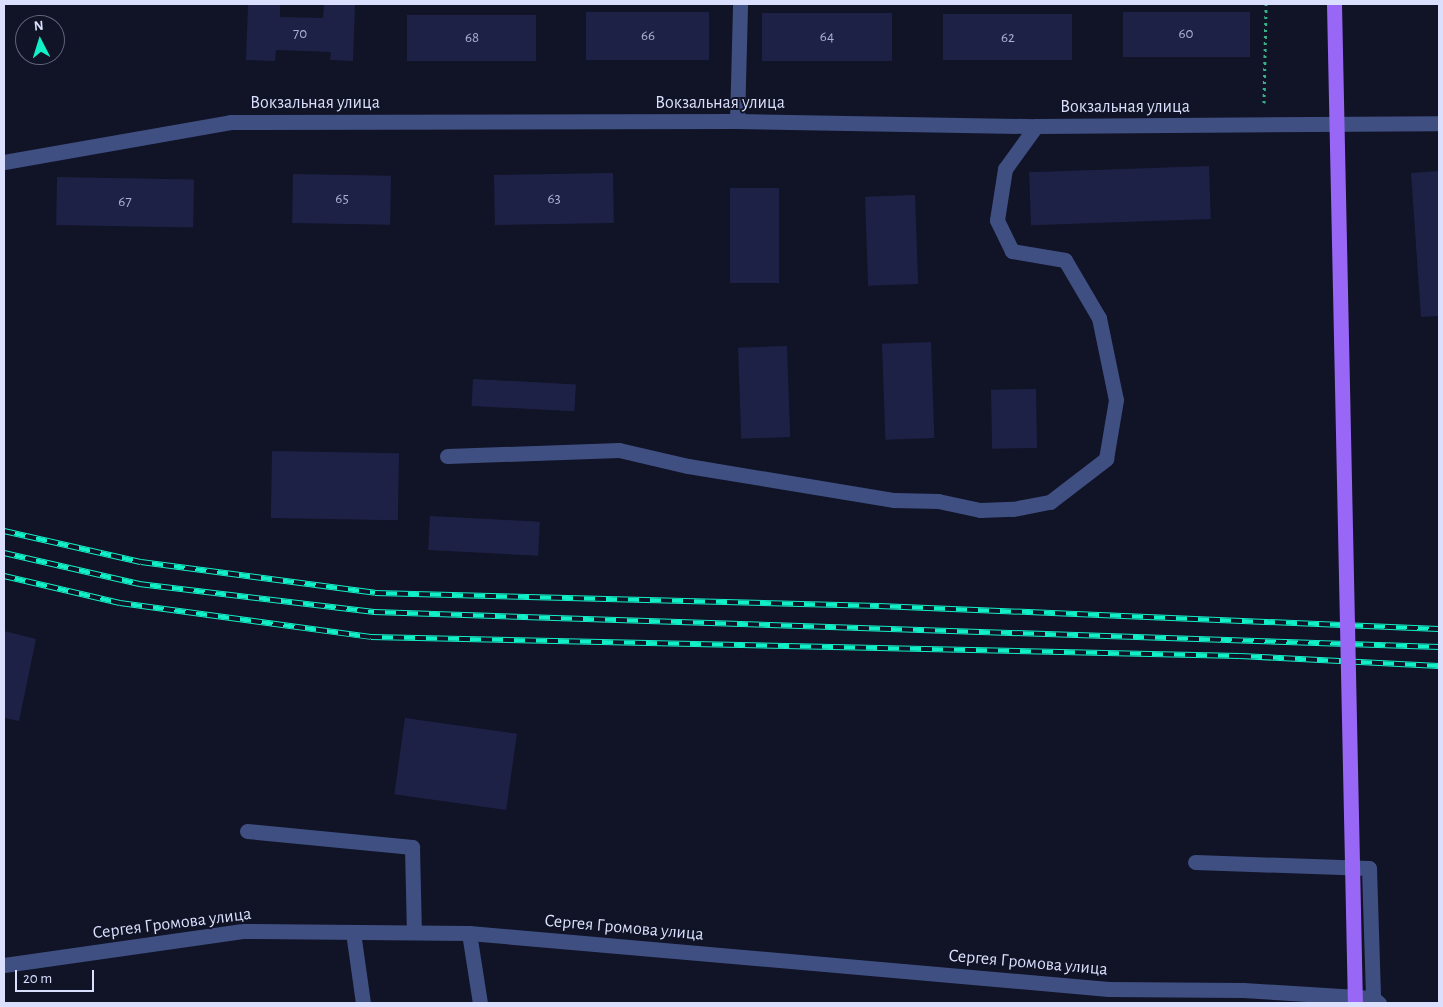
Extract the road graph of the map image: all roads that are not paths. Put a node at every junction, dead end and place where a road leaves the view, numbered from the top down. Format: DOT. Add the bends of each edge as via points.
graph roads {
  1 [pos="740,4"];
  2 [pos="1334,4"];
  3 [pos="737,121"];
  4 [pos="1439,123"];
  5 [pos="1036,126"];
  6 [pos="4,162"];
  7 [pos="447,456"];
  8 [pos="247,831"];
  9 [pos="1196,862"];
  10 [pos="354,932"];
  11 [pos="414,932"];
  12 [pos="468,933"];
  13 [pos="4,965"];
  14 [pos="1247,997"];
  15 [pos="1376,1000"];
  16 [pos="363,1003"];
  17 [pos="480,1003"];
  18 [pos="1354,1003"];
  1 -- 3 [label="street"];
  2 -- 18 [label="main road, bridge"];
  3 -- 5 [label="street, Вокзальная улица"];
  3 -- 6 [label="street, Вокзальная улица" via="231,122"];
  4 -- 5 [label="street, Вокзальная улица"];
  5 -- 7 [label="street" via="1005,169 997,220 1012,251 1065,260 1099,318 1116,400 1106,459 1050,502 1013,509 980,510 938,501 894,500 688,466 619,450"];
  8 -- 11 [label="street" via="412,847"];
  9 -- 15 [label="street" via="1369,868"];
  10 -- 11 [label="street, Сергея Громова улица"];
  10 -- 13 [label="street, Сергея Громова улица" via="244,931"];
  10 -- 16 [label="street"];
  11 -- 12 [label="street, Сергея Громова улица"];
  12 -- 14 [label="street, Сергея Громова улица" via="1109,989"];
  12 -- 17 [label="street"];
  14 -- 15 [label="street, Сергея Громова улица"];
}
